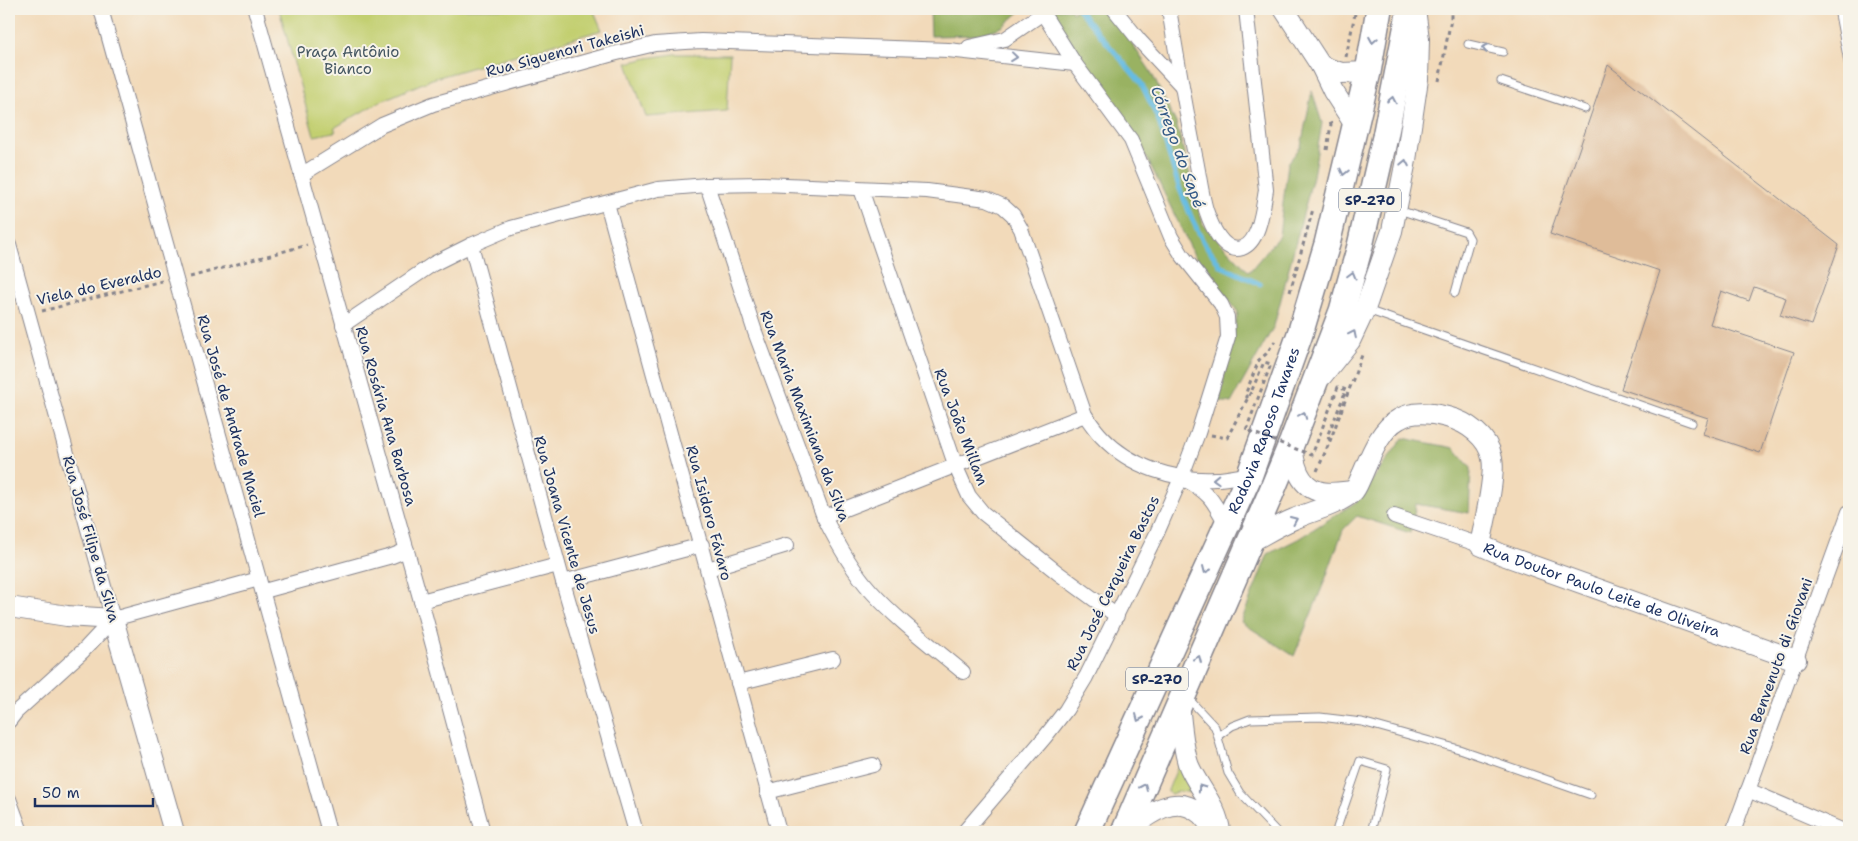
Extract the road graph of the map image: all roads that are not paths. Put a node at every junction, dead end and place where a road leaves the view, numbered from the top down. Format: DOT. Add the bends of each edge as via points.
graph roads {
  1 [pos="101,9"];
  2 [pos="255,9"];
  3 [pos="1114,9"];
  4 [pos="1170,9"];
  5 [pos="1246,9"];
  6 [pos="1284,9"];
  7 [pos="1379,9"];
  8 [pos="1410,9"];
  9 [pos="1415,9"];
  10 [pos="1838,9"];
  11 [pos="1041,11"];
  12 [pos="1468,44"];
  13 [pos="948,50"];
  14 [pos="1503,52"];
  15 [pos="1075,64"];
  16 [pos="1849,67"];
  17 [pos="1327,68"];
  18 [pos="1368,72"];
  19 [pos="1501,81"];
  20 [pos="1181,85"];
  21 [pos="1585,109"];
  22 [pos="1355,125"];
  23 [pos="301,175"];
  24 [pos="707,185"];
  25 [pos="861,189"];
  26 [pos="607,203"];
  27 [pos="1396,210"];
  28 [pos="9,245"];
  29 [pos="471,245"];
  30 [pos="1455,293"];
  31 [pos="1365,309"];
  32 [pos="344,325"];
  33 [pos="1313,387"];
  34 [pos="1085,415"];
  35 [pos="1692,422"];
  36 [pos="1292,442"];
  37 [pos="956,467"];
  38 [pos="1250,474"];
  39 [pos="1181,478"];
  40 [pos="1355,490"];
  41 [pos="1849,512"];
  42 [pos="1394,516"];
  43 [pos="824,517"];
  44 [pos="1226,526"];
  45 [pos="1250,542"];
  46 [pos="702,545"];
  47 [pos="1480,545"];
  48 [pos="787,546"];
  49 [pos="407,550"];
  50 [pos="558,565"];
  51 [pos="708,569"];
  52 [pos="563,582"];
  53 [pos="262,585"];
  54 [pos="421,601"];
  55 [pos="9,607"];
  56 [pos="1117,616"];
  57 [pos="113,620"];
  58 [pos="832,659"];
  59 [pos="1796,660"];
  60 [pos="963,672"];
  61 [pos="738,684"];
  62 [pos="1181,698"];
  63 [pos="9,721"];
  64 [pos="1218,736"];
  65 [pos="873,765"];
  66 [pos="1748,790"];
  67 [pos="767,792"];
  68 [pos="1591,795"];
  69 [pos="9,799"];
  70 [pos="20,832"];
  71 [pos="174,832"];
  72 [pos="329,832"];
  73 [pos="483,832"];
  74 [pos="636,832"];
  75 [pos="779,832"];
  76 [pos="964,832"];
  77 [pos="1087,832"];
  78 [pos="1124,832"];
  79 [pos="1217,832"];
  80 [pos="1220,832"];
  81 [pos="1278,832"];
  82 [pos="1339,832"];
  83 [pos="1371,832"];
  84 [pos="1733,832"];
  85 [pos="1846,832"];
  1 -- 53 [label="street, Rua José de Andrade Maciel"];
  2 -- 23 [label="street, Rua Rosária Ana Barbosa"];
  3 -- 20 [label="street"];
  4 -- 20 [label="street"];
  5 -- 20 [label="street" via="1266,190 1256,234 1242,248 1232,248 1224,242 1206,211"];
  6 -- 17 [label="street"];
  7 -- 18 [label="highway, Rodovia Raposo Tavares / SP-270, one-way"];
  33 -- 8 [label="highway, Rodovia Raposo Tavares / SP-270, one-way" via="1342,312 1360,246"];
  27 -- 9 [label="street, one-way" via="1418,79 1419,39"];
  10 -- 16 [label="lane"];
  11 -- 13 [label="street, Rua Siguenori Takeishi" via="1005,40"];
  11 -- 15 [label="street"];
  14 -- 12 [label="lane, one-way"];
  13 -- 15 [label="street, Rua Siguenori Takeishi, one-way"];
  13 -- 23 [label="street, Rua Siguenori Takeishi" via="701,41 655,44 433,104 382,125"];
  15 -- 39 [label="street, Rua José Cerqueira Bastos" via="1131,140 1171,237 1227,316 1228,337"];
  17 -- 18 [label="street" via="1348,73"];
  17 -- 22 [label="street" via="1333,90"];
  18 -- 22 [label="highway, Rodovia Raposo Tavares / SP-270"];
  19 -- 21 [label="lane"];
  22 -- 38 [label="highway, Rodovia Raposo Tavares / SP-270, one-way" via="1322,262"];
  23 -- 32 [label="street, Rua Rosária Ana Barbosa"];
  24 -- 25 [label="street"];
  24 -- 26 [label="street" via="658,190"];
  24 -- 43 [label="street, Rua Maria Maximiana da Silva" via="754,332"];
  25 -- 34 [label="street" via="927,191 987,199 1003,206 1012,215 1022,229 1031,253"];
  25 -- 37 [label="street, Rua João Millam"];
  26 -- 29 [label="street" via="511,228"];
  26 -- 46 [label="street, Rua Isidoro Fávaro"];
  27 -- 30 [label="lane" via="1466,232 1470,239"];
  27 -- 31 [label="street"];
  28 -- 57 [label="street, Rua José Filipe da Silva"];
  29 -- 32 [label="street" via="432,264"];
  29 -- 50 [label="street, Rua Joana Vicente de Jesus"];
  33 -- 31 [label="street, one-way" via="1350,341"];
  31 -- 35 [label="lane"];
  32 -- 49 [label="street, Rua Rosária Ana Barbosa"];
  36 -- 33 [label="highway, Rodovia Raposo Tavares / SP-270, one-way"];
  34 -- 37 [label="street"];
  34 -- 39 [label="street" via="1119,452 1145,466"];
  36 -- 40 [label="street" via="1293,459 1308,485 1319,492"];
  36 -- 45 [label="highway, Rodovia Raposo Tavares / SP-270"];
  37 -- 43 [label="street"];
  37 -- 56 [label="street, Rua João Millam" via="969,496 983,513"];
  38 -- 39 [label="street, one-way" via="1215,479"];
  38 -- 44 [label="highway, Rodovia Raposo Tavares / SP-270"];
  39 -- 44 [label="street" via="1210,496"];
  39 -- 56 [label="street, Rua José Cerqueira Bastos"];
  45 -- 40 [label="street, one-way"];
  40 -- 47 [label="street, Rua Doutor Paulo Leite de Oliveira" via="1376,446 1399,418 1430,413 1450,417 1470,426 1487,444 1493,459"];
  41 -- 59 [label="street, Rua Benvenuto di Giovani"];
  42 -- 47 [label="street"];
  43 -- 60 [label="street, Rua Maria Maximiana da Silva" via="870,590"];
  44 -- 77 [label="highway, Rodovia Raposo Tavares / SP-270, one-way"];
  62 -- 45 [label="highway, Rodovia Raposo Tavares / SP-270, one-way"];
  46 -- 51 [label="street, Rua Isidoro Fávaro"];
  46 -- 52 [label="street"];
  47 -- 59 [label="street, Rua Doutor Paulo Leite de Oliveira"];
  48 -- 51 [label="street"];
  49 -- 53 [label="street"];
  49 -- 54 [label="street, Rua Rosária Ana Barbosa"];
  50 -- 52 [label="street, Rua Joana Vicente de Jesus"];
  50 -- 54 [label="street"];
  51 -- 61 [label="street, Rua Isidoro Fávaro"];
  52 -- 74 [label="street, Rua Joana Vicente de Jesus"];
  53 -- 57 [label="street"];
  53 -- 72 [label="street, Rua José de Andrade Maciel"];
  54 -- 73 [label="street, Rua Rosária Ana Barbosa"];
  55 -- 57 [label="street"];
  56 -- 76 [label="street, Rua José Cerqueira Bastos" via="1066,710"];
  57 -- 63 [label="street"];
  57 -- 71 [label="street, Rua José Filipe da Silva"];
  58 -- 61 [label="street"];
  59 -- 66 [label="street, Rua Benvenuto di Giovani"];
  61 -- 67 [label="street, Rua Isidoro Fávaro"];
  62 -- 64 [label="lane" via="1215,727"];
  78 -- 62 [label="highway, Rodovia Raposo Tavares / SP-270, one-way"];
  80 -- 62 [label="street, one-way" via="1210,800 1188,763"];
  64 -- 68 [label="lane" via="1250,719 1320,717 1362,722 1459,749"];
  64 -- 81 [label="lane" via="1228,773 1240,793"];
  65 -- 67 [label="street"];
  66 -- 84 [label="street, Rua Benvenuto di Giovani"];
  66 -- 85 [label="street"];
  67 -- 75 [label="street, Rua Isidoro Fávaro"];
  69 -- 70 [label="street"];
  78 -- 79 [label="street" via="1160,808 1172,805 1199,812 1208,826"];
  82 -- 83 [label="lane" via="1337,828 1360,761 1387,770"];
}
